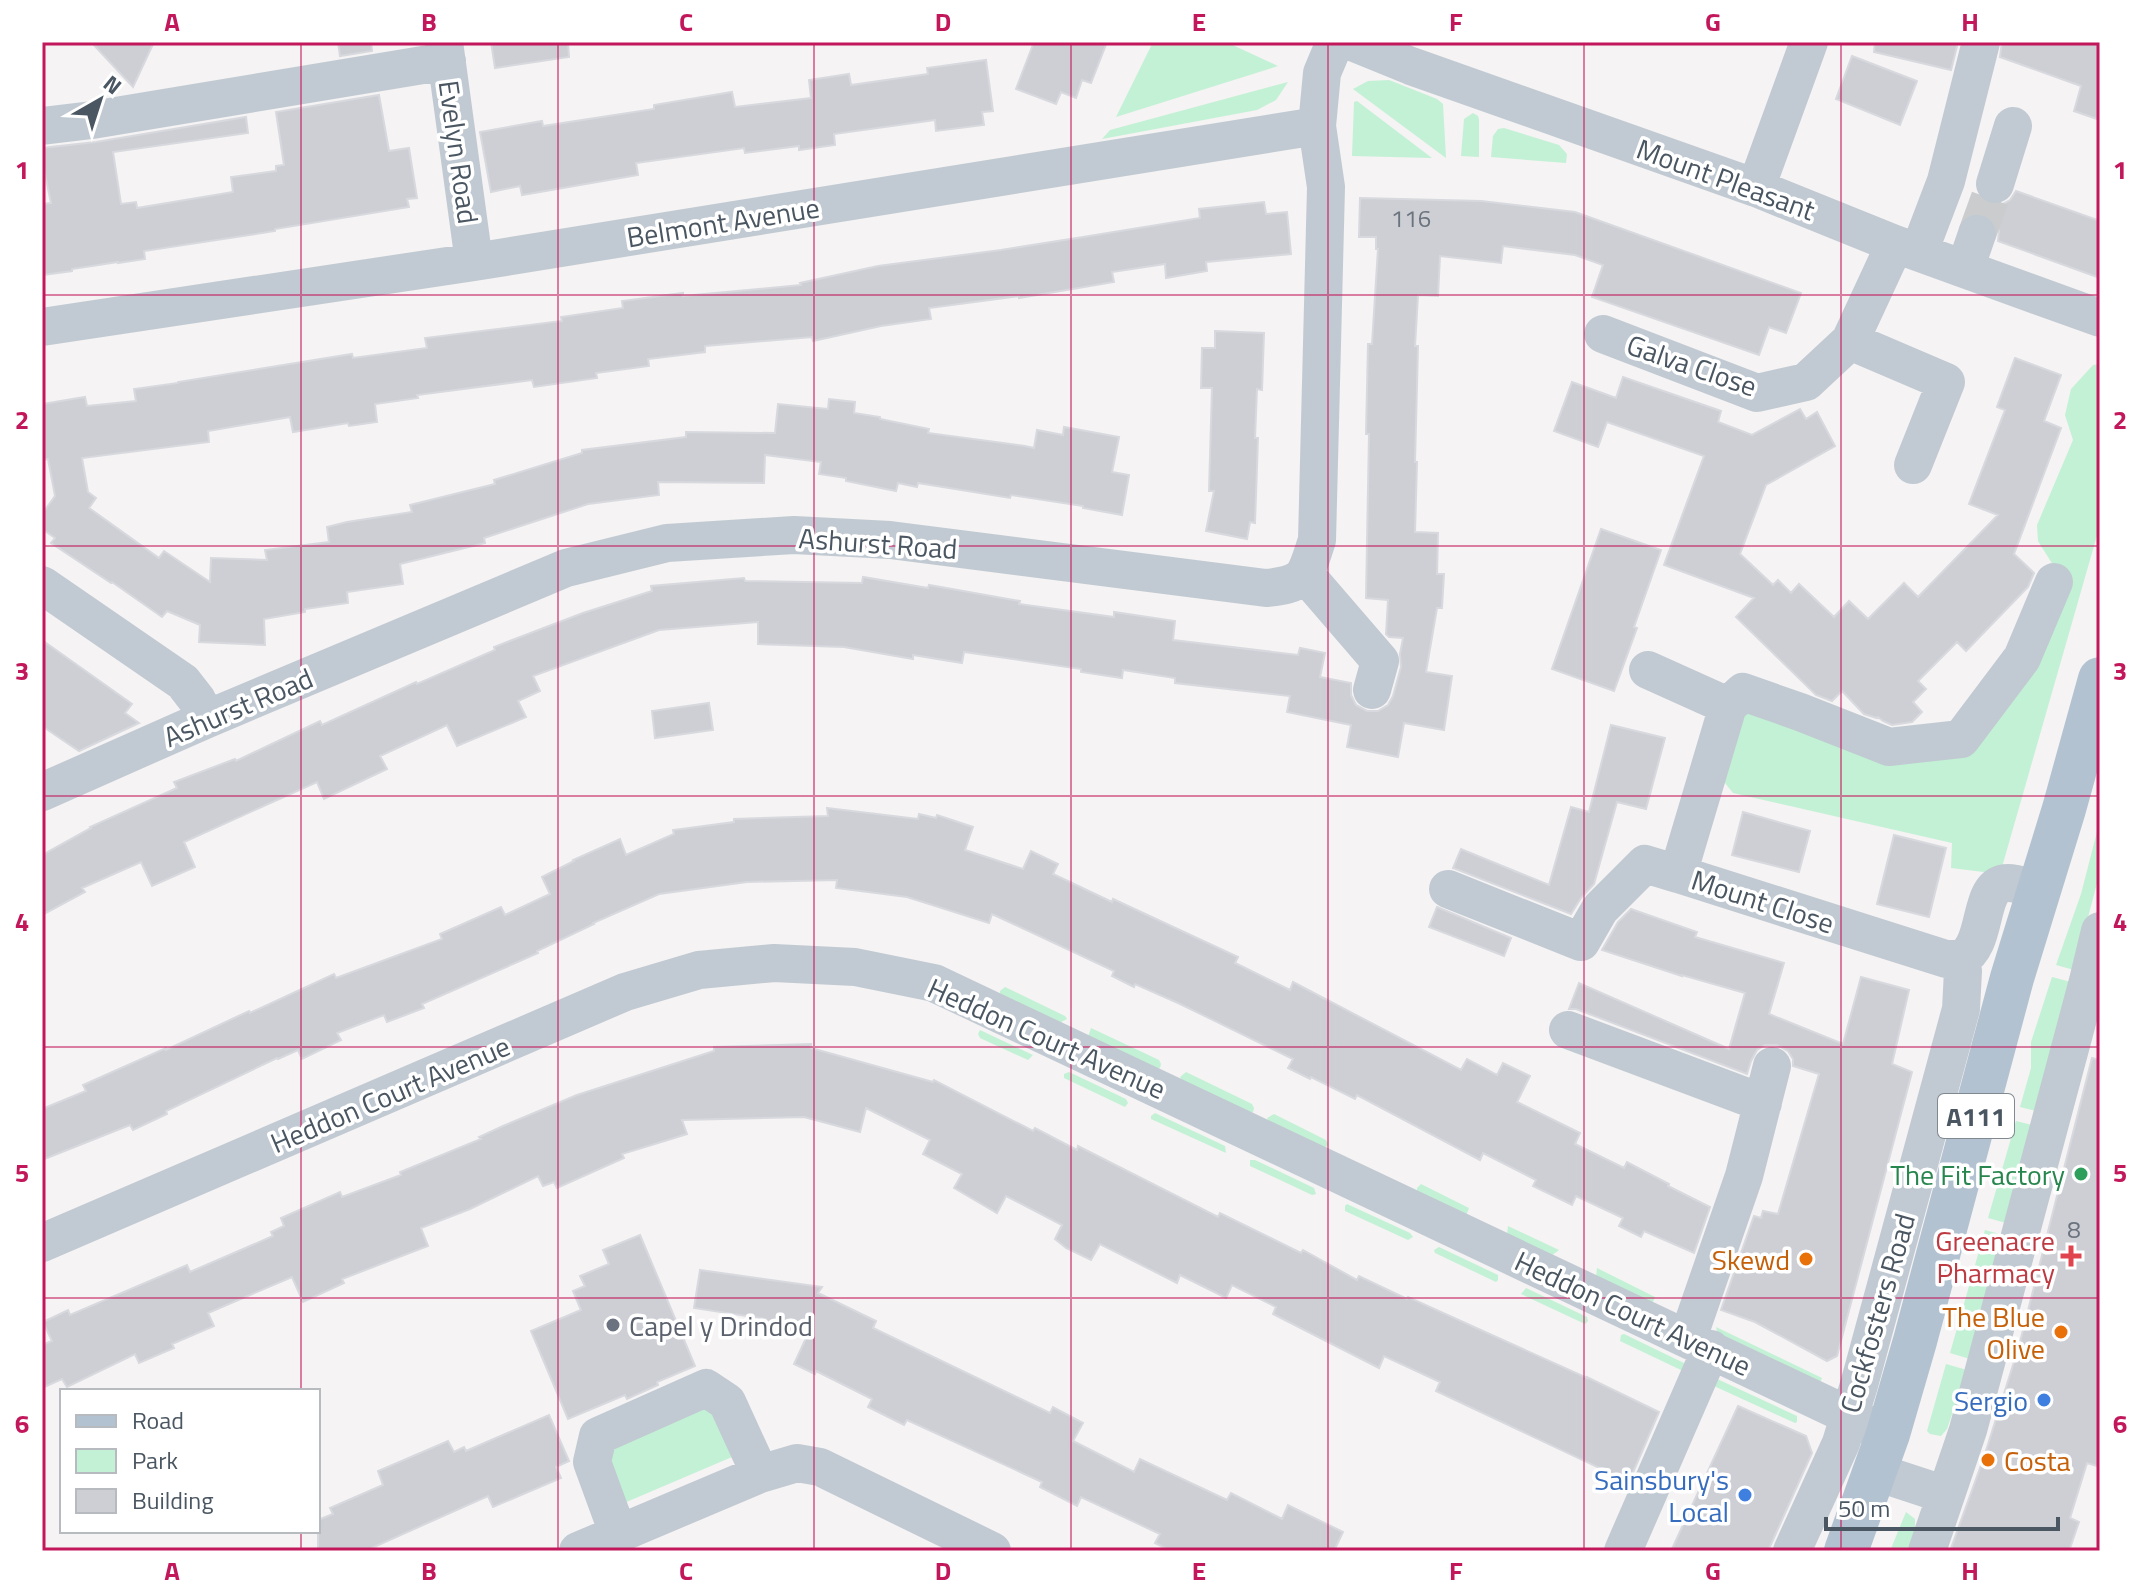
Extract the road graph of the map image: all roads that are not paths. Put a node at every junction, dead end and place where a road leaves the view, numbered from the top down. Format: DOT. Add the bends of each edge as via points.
graph roads {
  1 [pos="1335,42"];
  2 [pos="1352,42"];
  3 [pos="1809,42"];
  4 [pos="1981,42"];
  5 [pos="446,52"];
  6 [pos="42,126"];
  7 [pos="1317,126"];
  8 [pos="2013,126"];
  9 [pos="1995,184"];
  10 [pos="1756,188"];
  11 [pos="1977,234"];
  12 [pos="1907,248"];
  13 [pos="474,262"];
  14 [pos="1965,269"];
  15 [pos="2100,318"];
  16 [pos="42,327"];
  17 [pos="1603,334"];
  18 [pos="1850,341"];
  19 [pos="1913,465"];
  20 [pos="1305,574"];
  21 [pos="2054,582"];
  22 [pos="42,585"];
  23 [pos="1648,670"];
  24 [pos="1372,690"];
  25 [pos="2099,690"];
  26 [pos="1728,706"];
  27 [pos="207,719"];
  28 [pos="42,792"];
  29 [pos="1678,874"];
  30 [pos="1448,889"];
  31 [pos="2039,890"];
  32 [pos="2100,930"];
  33 [pos="1961,959"];
  34 [pos="1568,1030"];
  35 [pos="1772,1066"];
  36 [pos="1763,1103"];
  37 [pos="42,1243"];
  38 [pos="1700,1344"];
  39 [pos="1849,1416"];
  40 [pos="1882,1453"];
  41 [pos="760,1474"];
  42 [pos="1946,1495"];
  43 [pos="618,1533"];
  44 [pos="578,1551"];
  45 [pos="992,1551"];
  46 [pos="1623,1551"];
  47 [pos="1792,1551"];
  48 [pos="1846,1551"];
  49 [pos="1927,1551"];
  1 -- 7 [label="street" via="1322,73"];
  2 -- 10 [label="street, Mount Pleasant"];
  3 -- 10 [label="street"];
  4 -- 12 [label="street, Galva Close" via="1946,181"];
  5 -- 6 [label="street"];
  5 -- 13 [label="street, Evelyn Road"];
  7 -- 13 [label="street, Belmont Avenue"];
  7 -- 20 [label="street" via="1326,187 1317,540"];
  8 -- 9 [label="street"];
  10 -- 12 [label="street, Mount Pleasant"];
  11 -- 14 [label="street"];
  12 -- 14 [label="street, Mount Pleasant"];
  12 -- 18 [label="street, Galva Close"];
  13 -- 16 [label="street, Belmont Avenue"];
  14 -- 15 [label="street, Mount Pleasant"];
  17 -- 18 [label="street, Galva Close" via="1757,393 1806,382"];
  18 -- 19 [label="street" via="1946,382"];
  20 -- 24 [label="street" via="1380,661"];
  20 -- 27 [label="street, Ashurst Road" via="1290,586 1266,588 890,540 794,535 667,543 566,568"];
  21 -- 26 [label="street" via="2022,658 1961,739 1889,747 1743,692"];
  22 -- 27 [label="street" via="183,682"];
  23 -- 26 [label="street"];
  25 -- 31 [label="main road, Cockfosters Road / A111"];
  26 -- 29 [label="street, Mount Close"];
  27 -- 28 [label="street, Ashurst Road"];
  29 -- 30 [label="street" via="1645,864 1600,909 1581,942"];
  29 -- 33 [label="street, Mount Close" via="1946,959"];
  31 -- 33 [label="street" via="2008,883 1992,891 1977,943"];
  31 -- 40 [label="main road, Cockfosters Road / A111"];
  32 -- 42 [label="street"];
  33 -- 39 [label="street, Cockfosters Road" via="1961,1009"];
  34 -- 36 [label="street"];
  35 -- 36 [label="street"];
  36 -- 38 [label="street"];
  37 -- 38 [label="street, Heddon Court Avenue" via="625,992 699,970 774,963 855,967 934,983"];
  38 -- 39 [label="street, Heddon Court Avenue"];
  38 -- 46 [label="street"];
  39 -- 40 [label="street, Heddon Court Avenue"];
  39 -- 47 [label="street, Cockfosters Road"];
  40 -- 42 [label="street, Heddon Court Avenue"];
  40 -- 48 [label="main road, Cockfosters Road / A111"];
  41 -- 43 [label="street"];
  41 -- 43 [label="street" via="727,1402 706,1388 598,1436 592,1462"];
  41 -- 45 [label="street" via="797,1463 820,1467"];
  42 -- 49 [label="street"];
  43 -- 44 [label="street"];
}
